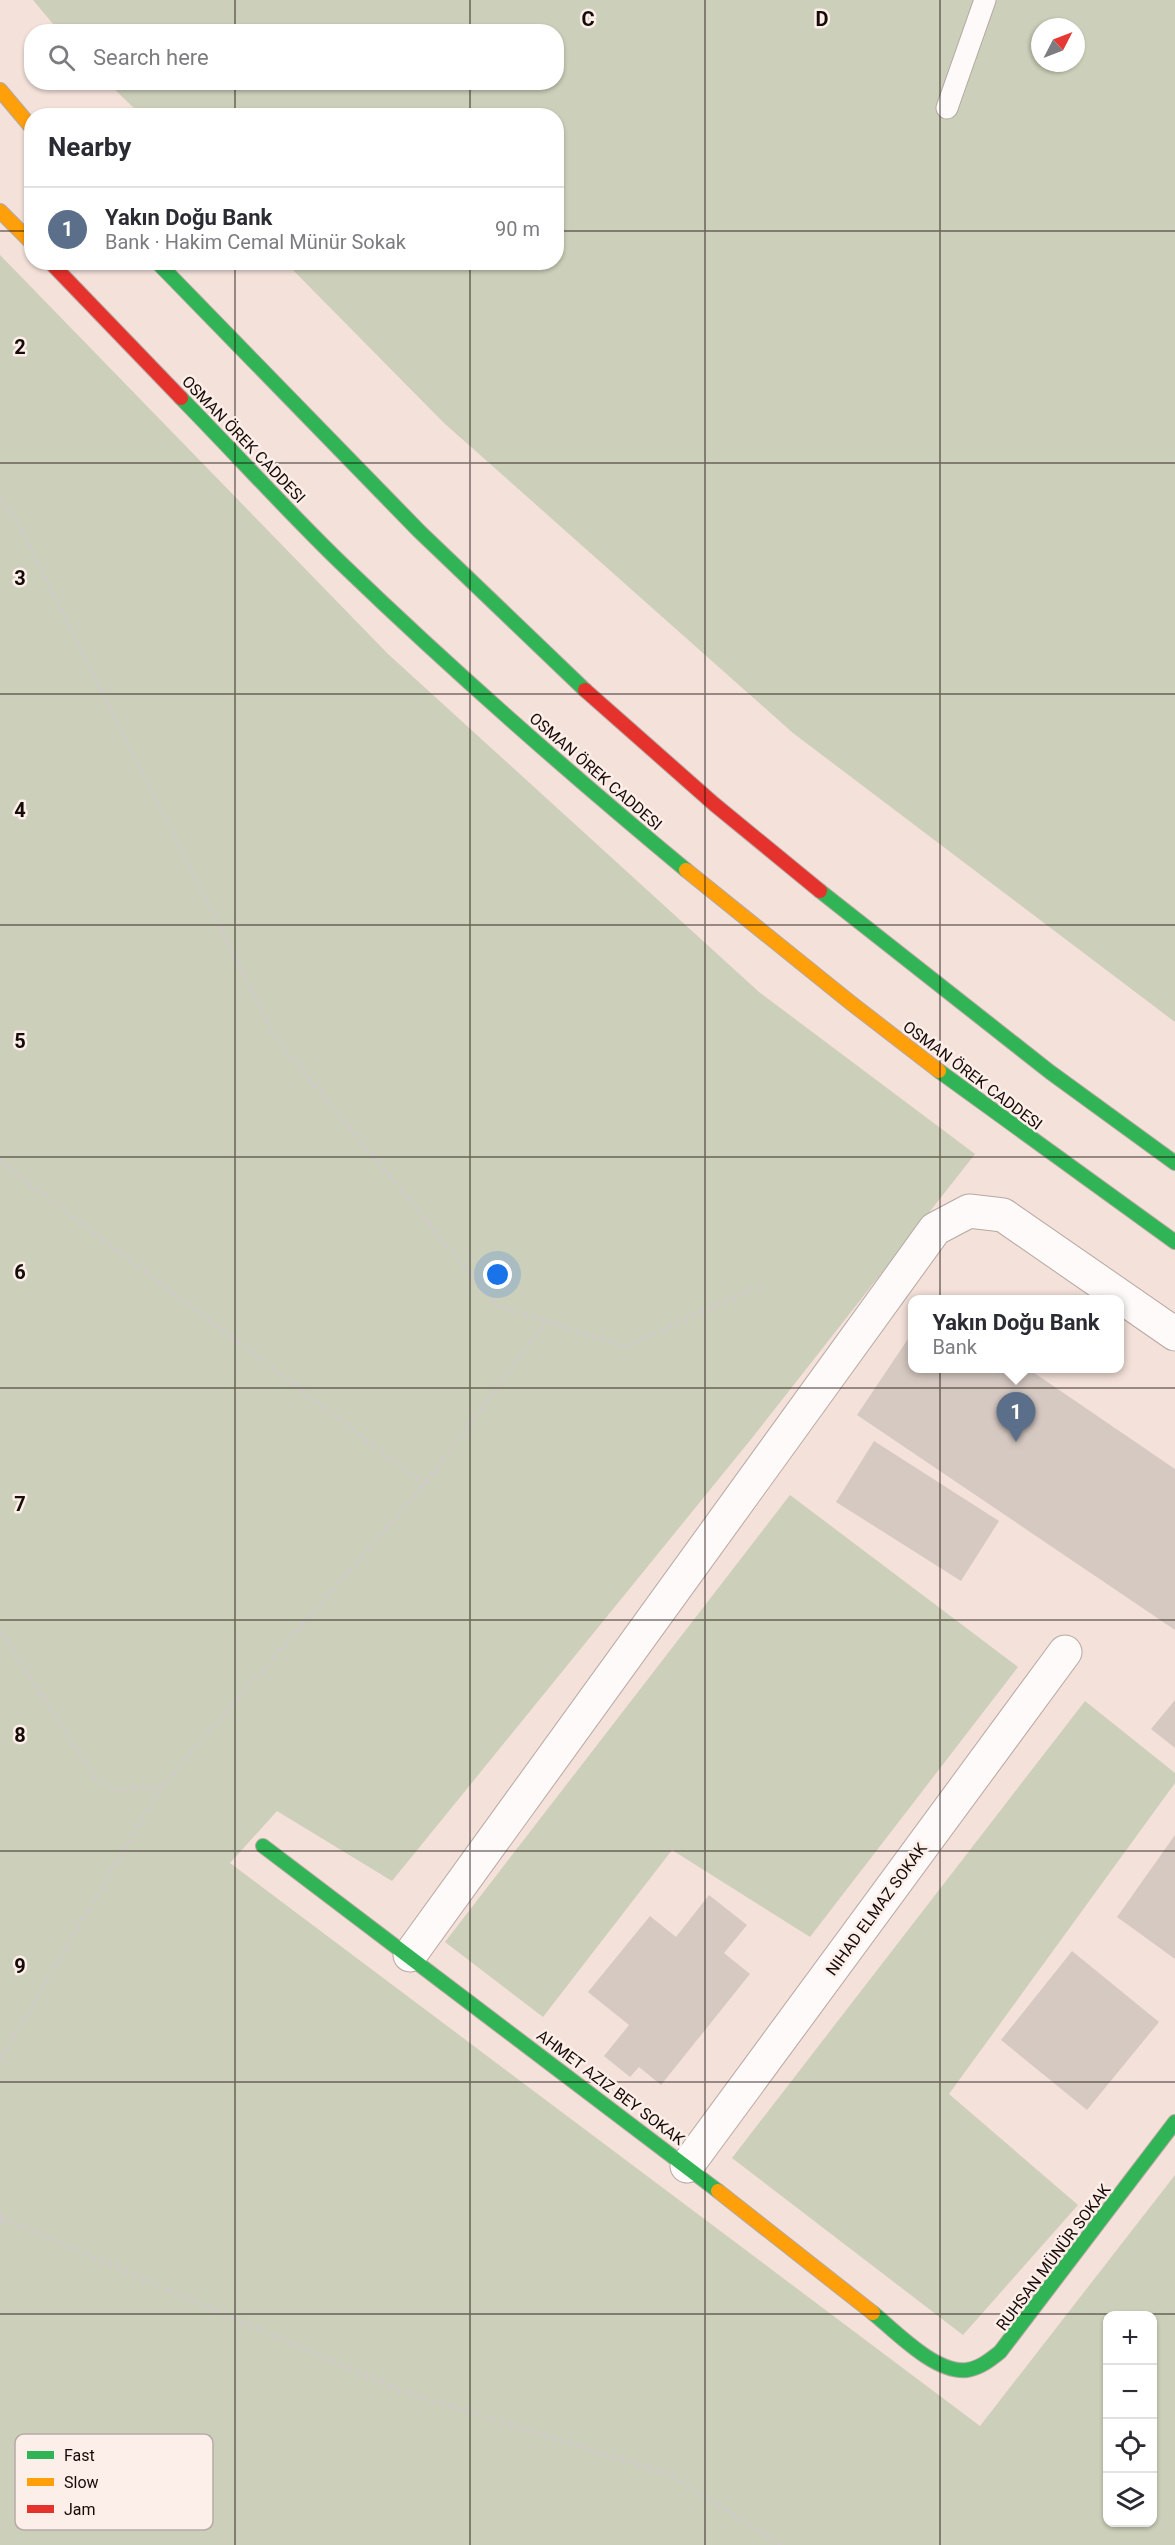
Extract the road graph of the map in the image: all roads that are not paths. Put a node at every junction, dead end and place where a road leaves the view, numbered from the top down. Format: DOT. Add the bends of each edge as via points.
graph roads {
  1 [pos="985,0"];
  2 [pos="0,90"];
  3 [pos="947,108"];
  4 [pos="24,118"];
  5 [pos="0,210"];
  6 [pos="24,235"];
  7 [pos="58,270"];
  8 [pos="165,270"];
  9 [pos="1175,1163"];
  10 [pos="1175,1242"];
  11 [pos="1119,1295"];
  12 [pos="1124,1299"];
  13 [pos="1175,1334"];
  14 [pos="1065,1652"];
  15 [pos="263,1846"];
  16 [pos="410,1955"];
  17 [pos="1175,2122"];
  18 [pos="687,2166"];
  19 [pos="934,2362"];
  1 -- 3 [label="lane"];
  2 -- 4 [label="main road"];
  5 -- 6 [label="main road"];
  7 -- 10 [label="main road, OSMAN ÖREK CADDESI" via="340,562 599,796 829,988"];
  8 -- 9 [label="main road" via="405,518 676,771 1024,1053"];
  11 -- 16 [label="street" via="1004,1215 969,1211 935,1229"];
  12 -- 13 [label="street"];
  14 -- 18 [label="street, NIHAD ELMAZ SOKAK"];
  15 -- 16 [label="main road, AHMET AZIZ BEY SOKAK"];
  16 -- 18 [label="main road, AHMET AZIZ BEY SOKAK"];
  17 -- 19 [label="main road, RUHSAN MÜNÜR SOKAK" via="1000,2352 974,2370 958,2371"];
  18 -- 19 [label="main road, AHMET AZIZ BEY SOKAK"];
}
